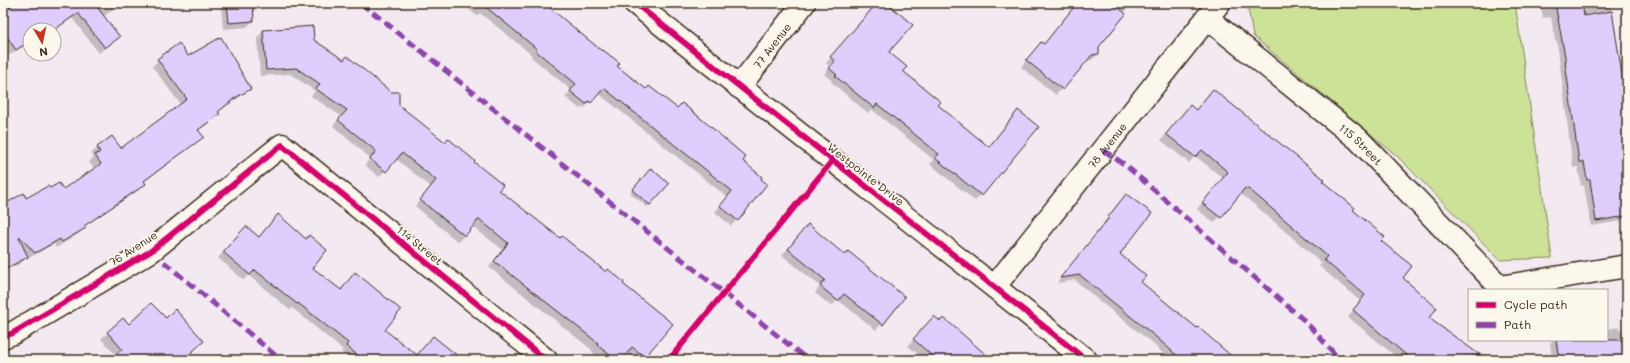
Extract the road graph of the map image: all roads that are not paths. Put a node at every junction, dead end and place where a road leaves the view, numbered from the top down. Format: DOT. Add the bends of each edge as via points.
graph roads {
  1 [pos="635,3"];
  2 [pos="804,3"];
  3 [pos="1213,10"];
  4 [pos="738,87"];
  5 [pos="282,145"];
  6 [pos="1627,266"];
  7 [pos="995,286"];
  8 [pos="3,338"];
  9 [pos="546,360"];
  10 [pos="1086,360"];
  1 -- 4 [label="street, Westpointe Drive"];
  2 -- 4 [label="street, 77 Avenue"];
  3 -- 6 [label="street, 115 Street" via="1358,139 1500,286"];
  3 -- 7 [label="street, 78 Avenue"];
  4 -- 7 [label="street, Westpointe Drive"];
  5 -- 8 [label="street, 76 Avenue" via="151,251"];
  5 -- 9 [label="street, 114 Street"];
  7 -- 10 [label="street, Westpointe Drive"];
}
